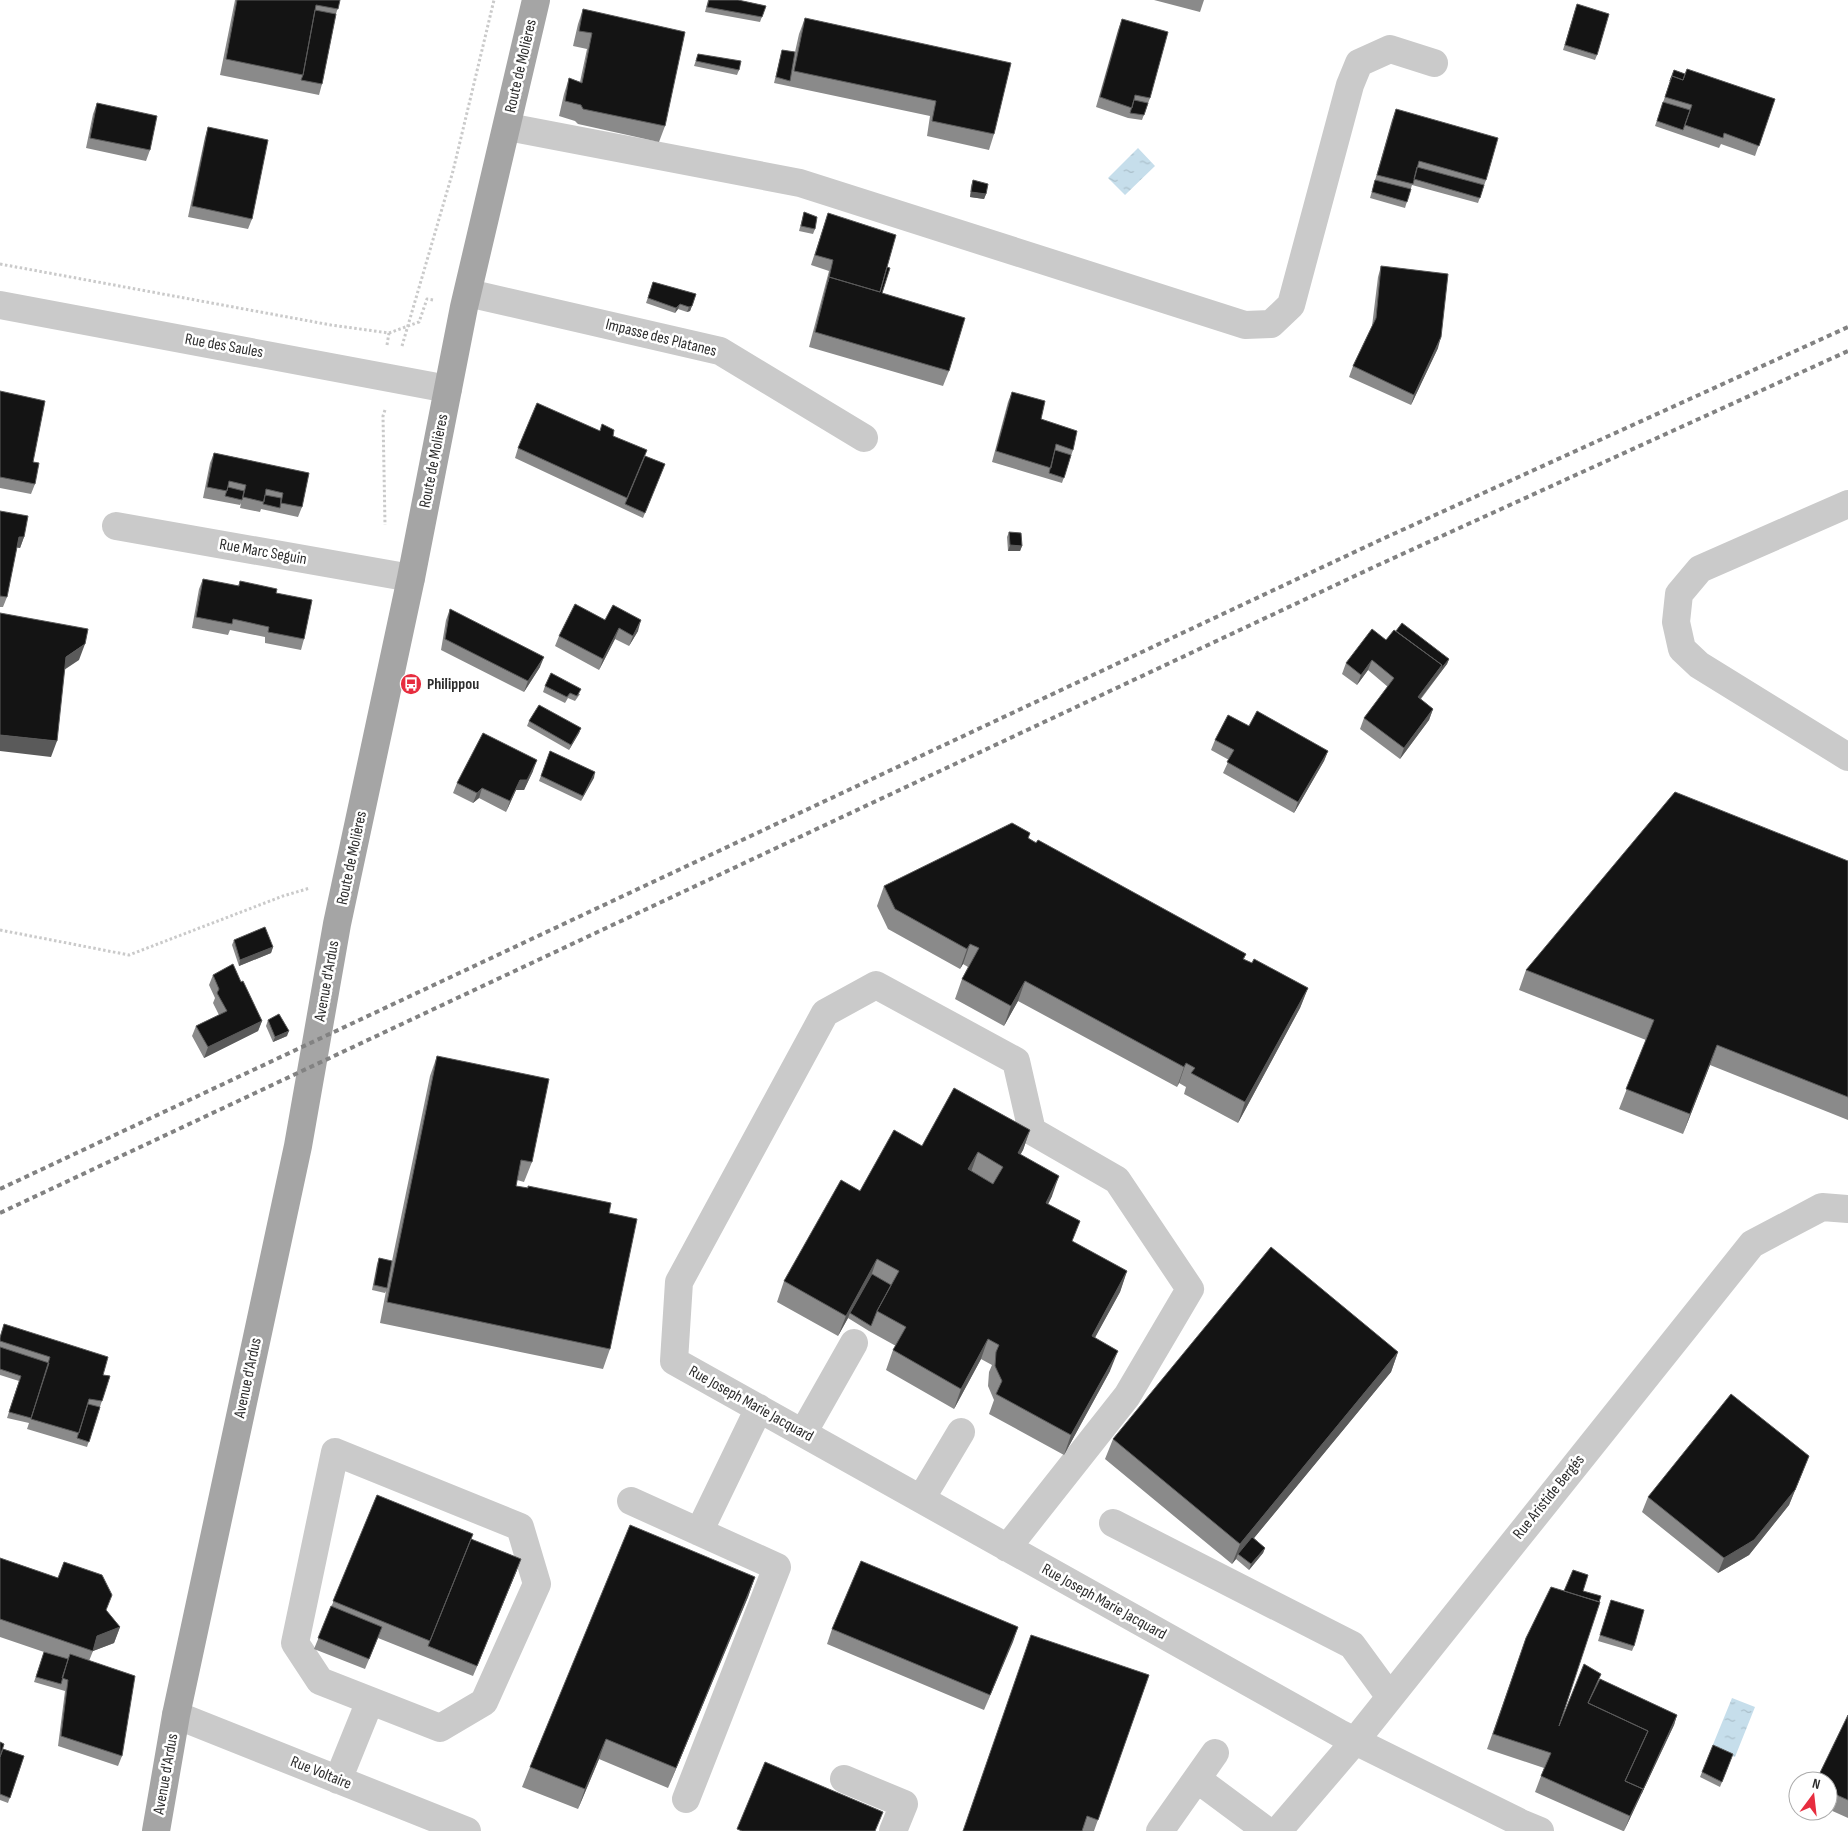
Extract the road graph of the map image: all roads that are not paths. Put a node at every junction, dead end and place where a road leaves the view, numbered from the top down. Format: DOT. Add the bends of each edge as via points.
graph roads {
  1 [pos="536,0"];
  2 [pos="1434,63"];
  3 [pos="508,127"];
  4 [pos="466,300"];
  5 [pos="0,305"];
  6 [pos="448,389"];
  7 [pos="864,438"];
  8 [pos="1848,504"];
  9 [pos="116,526"];
  10 [pos="411,578"];
  11 [pos="1848,757"];
  12 [pos="338,924"];
  13 [pos="1848,1209"];
  14 [pos="854,1343"];
  15 [pos="759,1408"];
  16 [pos="961,1432"];
  17 [pos="803,1433"];
  18 [pos="921,1499"];
  19 [pos="631,1502"];
  20 [pos="1112,1523"];
  21 [pos="699,1532"];
  22 [pos="1007,1548"];
  23 [pos="1390,1697"];
  24 [pos="370,1701"];
  25 [pos="176,1715"];
  26 [pos="1355,1741"];
  27 [pos="1215,1753"];
  28 [pos="844,1779"];
  29 [pos="1197,1779"];
  30 [pos="338,1780"];
  31 [pos="686,1799"];
  32 [pos="156,1831"];
  33 [pos="467,1831"];
  34 [pos="893,1831"];
  35 [pos="1160,1831"];
  36 [pos="1268,1831"];
  37 [pos="1278,1831"];
  38 [pos="1540,1831"];
  1 -- 3 [label="main road, Route de Molières"];
  2 -- 3 [label="street" via="1390,48 1359,63 1350,85 1291,305 1272,324 1245,325 800,183"];
  3 -- 4 [label="main road, Route de Molières"];
  4 -- 6 [label="main road, Route de Molières"];
  4 -- 7 [label="street, Impasse des Platanes" via="720,351"];
  5 -- 6 [label="street, Rue des Saules"];
  6 -- 10 [label="main road, Route de Molières"];
  8 -- 11 [label="street" via="1700,569 1679,594 1676,622 1682,649 1699,664"];
  9 -- 10 [label="street, Rue Marc Seguin"];
  10 -- 12 [label="main road, Route de Molières"];
  12 -- 25 [label="main road, Avenue d'Ardus" via="298,1146"];
  13 -- 23 [label="street, Rue Aristide Bergés" via="1822,1207 1752,1244"];
  14 -- 17 [label="street"];
  15 -- 17 [label="street, Rue Joseph Marie Jacquard"];
  15 -- 21 [label="street"];
  15 -- 22 [label="street, Rue Joseph Marie Jacquard" via="674,1361 679,1282 825,1013 876,985 1016,1061 1032,1131 1117,1180 1190,1289 1126,1396"];
  16 -- 18 [label="street"];
  17 -- 18 [label="street, Rue Joseph Marie Jacquard"];
  18 -- 22 [label="street, Rue Joseph Marie Jacquard"];
  19 -- 21 [label="street"];
  20 -- 23 [label="street" via="1352,1645"];
  21 -- 31 [label="street" via="777,1568"];
  22 -- 26 [label="street, Rue Joseph Marie Jacquard"];
  23 -- 26 [label="street, Rue Aristide Bergés"];
  24 -- 24 [label="street" via="320,1681 295,1643 335,1452 520,1527 537,1584 484,1702 440,1728"];
  24 -- 30 [label="street"];
  25 -- 30 [label="street, Rue Voltaire"];
  25 -- 32 [label="main road, Avenue d'Ardus"];
  26 -- 37 [label="street, Rue Aristide Bergés"];
  26 -- 38 [label="street, Rue Joseph Marie Jacquard"];
  27 -- 29 [label="street"];
  28 -- 34 [label="street" via="904,1804"];
  29 -- 35 [label="street"];
  29 -- 36 [label="street"];
  30 -- 33 [label="street, Rue Voltaire"];
}
